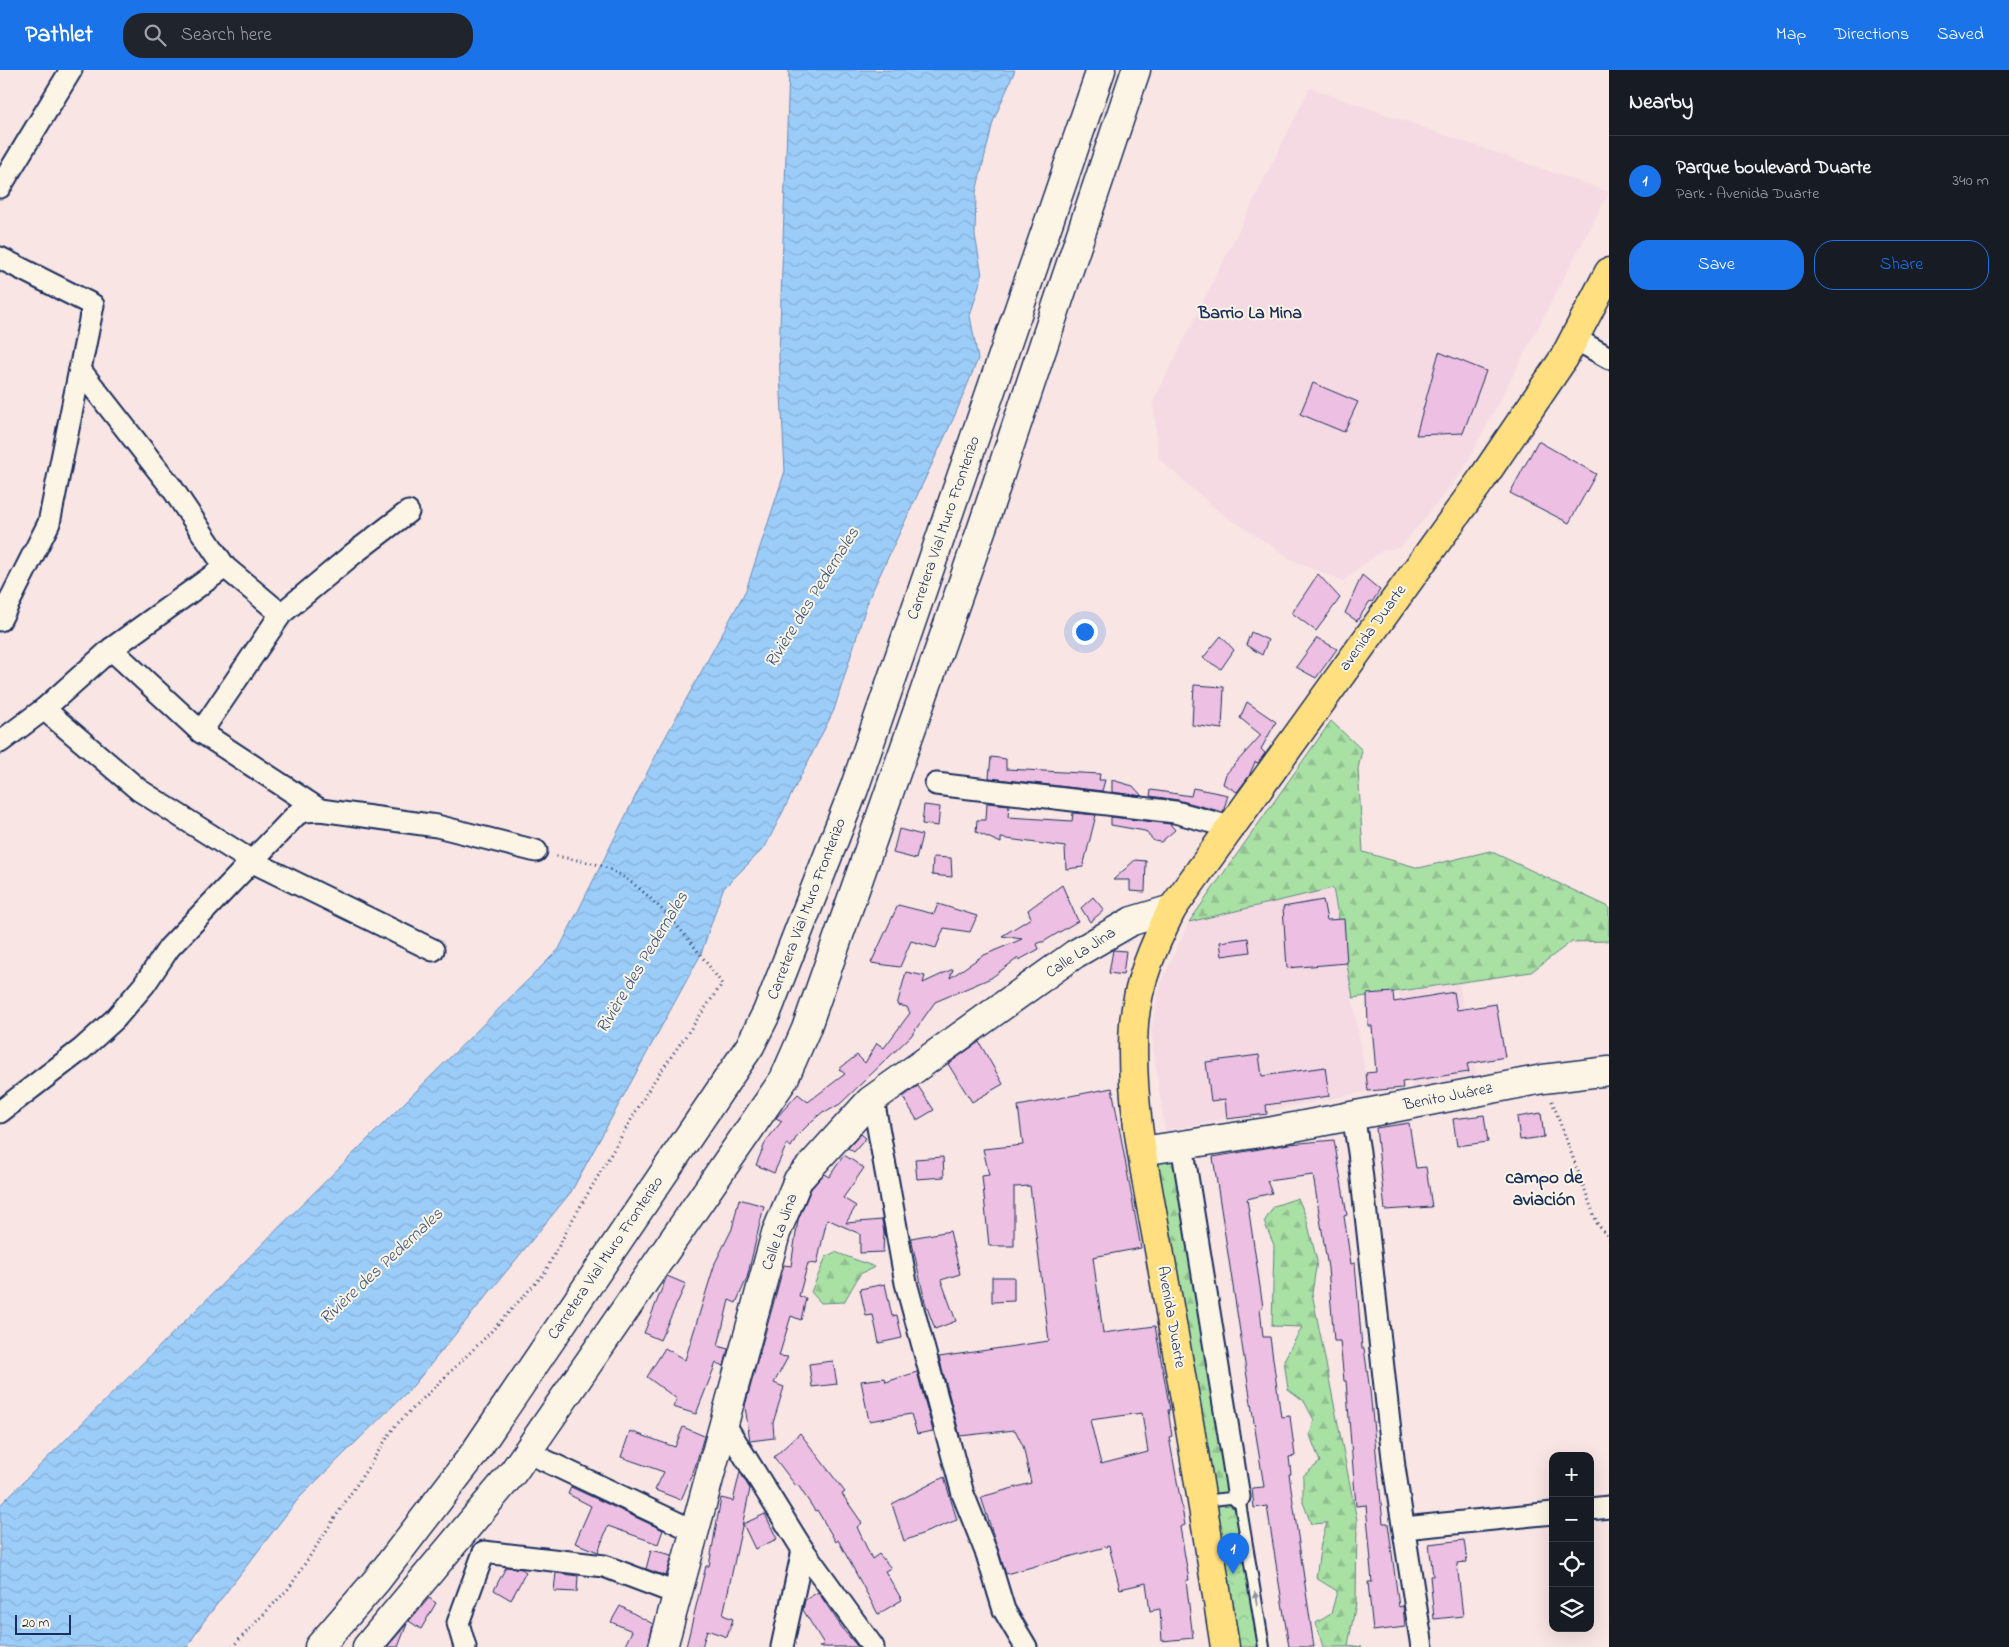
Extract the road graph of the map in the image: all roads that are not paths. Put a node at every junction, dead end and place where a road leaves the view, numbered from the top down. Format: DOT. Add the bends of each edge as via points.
graph roads {
  1 [pos="71,70"];
  2 [pos="1101,70"];
  3 [pos="1136,70"];
  4 [pos="0,187"];
  5 [pos="0,258"];
  6 [pos="1609,272"];
  7 [pos="1574,338"];
  8 [pos="1609,358"];
  9 [pos="80,370"];
  10 [pos="408,512"];
  11 [pos="225,567"];
  12 [pos="281,614"];
  13 [pos="0,620"];
  14 [pos="111,649"];
  15 [pos="44,709"];
  16 [pos="201,732"];
  17 [pos="0,742"];
  18 [pos="936,784"];
  19 [pos="320,810"];
  20 [pos="1230,827"];
  21 [pos="536,851"];
  22 [pos="253,862"];
  23 [pos="1172,909"];
  24 [pos="433,950"];
  25 [pos="1140,985"];
  26 [pos="1609,1071"];
  27 [pos="873,1099"];
  28 [pos="0,1112"];
  29 [pos="1353,1115"];
  30 [pos="1182,1145"];
  31 [pos="1142,1151"];
  32 [pos="724,1423"];
  33 [pos="527,1452"];
  34 [pos="1240,1497"];
  35 [pos="1203,1501"];
  36 [pos="1609,1507"];
  37 [pos="1594,1509"];
  38 [pos="1549,1513"];
  39 [pos="1404,1528"];
  40 [pos="694,1530"];
  41 [pos="803,1550"];
  42 [pos="678,1594"];
  43 [pos="319,1647"];
  44 [pos="367,1647"];
  45 [pos="465,1647"];
  46 [pos="663,1647"];
  47 [pos="782,1647"];
  48 [pos="873,1647"];
  49 [pos="1026,1647"];
  50 [pos="1225,1647"];
  51 [pos="1264,1647"];
  52 [pos="1422,1647"];
  1 -- 4 [label="street"];
  2 -- 43 [label="street, Carretera Vial Muro Fronterizo" via="854,789 767,1012 750,1046 473,1455 376,1580"];
  3 -- 33 [label="street" via="987,516 806,1029 784,1079"];
  5 -- 9 [label="street" via="93,305"];
  6 -- 7 [label="main road, avenida Duarte"];
  7 -- 8 [label="street"];
  7 -- 20 [label="main road, avenida Duarte" via="1482,480"];
  9 -- 11 [label="street" via="172,488"];
  9 -- 13 [label="street" via="49,523"];
  10 -- 12 [label="street"];
  11 -- 12 [label="street"];
  11 -- 14 [label="street"];
  12 -- 16 [label="street"];
  14 -- 15 [label="street"];
  14 -- 16 [label="street"];
  15 -- 17 [label="street"];
  15 -- 22 [label="street" via="139,790"];
  16 -- 19 [label="street"];
  18 -- 20 [label="street" via="1175,812"];
  19 -- 21 [label="street" via="437,826"];
  19 -- 22 [label="street" via="297,814"];
  20 -- 23 [label="main road, avenida Duarte"];
  22 -- 24 [label="street"];
  22 -- 28 [label="street" via="169,948 115,1019 82,1049"];
  23 -- 25 [label="main road, avenida Duarte" via="1150,952"];
  23 -- 27 [label="street, Calle La Jina" via="1132,921 1076,954"];
  25 -- 31 [label="main road, Avenida Duarte" via="1134,1022 1134,1056"];
  26 -- 29 [label="street, Benito Juárez" via="1543,1079"];
  27 -- 32 [label="street, Calle La Jina" via="798,1180 776,1233"];
  27 -- 49 [label="street" via="906,1282 963,1494 987,1554 1004,1610"];
  29 -- 30 [label="street, Benito Juárez"];
  29 -- 39 [label="street"];
  30 -- 31 [label="street, Benito Juárez"];
  30 -- 34 [label="street"];
  31 -- 35 [label="main road, Avenida Duarte"];
  32 -- 40 [label="street, Calle La Jina"];
  32 -- 41 [label="street"];
  33 -- 40 [label="street"];
  33 -- 44 [label="street"];
  34 -- 35 [label="lane"];
  51 -- 34 [label="lane, one-way"];
  35 -- 50 [label="main road, Avenida Duarte"];
  36 -- 37 [label="street"];
  38 -- 39 [label="street"];
  39 -- 52 [label="street"];
  40 -- 42 [label="street, Calle La Jina"];
  41 -- 47 [label="street"];
  41 -- 48 [label="street"];
  42 -- 45 [label="street" via="604,1566 484,1552 458,1623"];
  42 -- 46 [label="street, Calle La Jina"];
}
